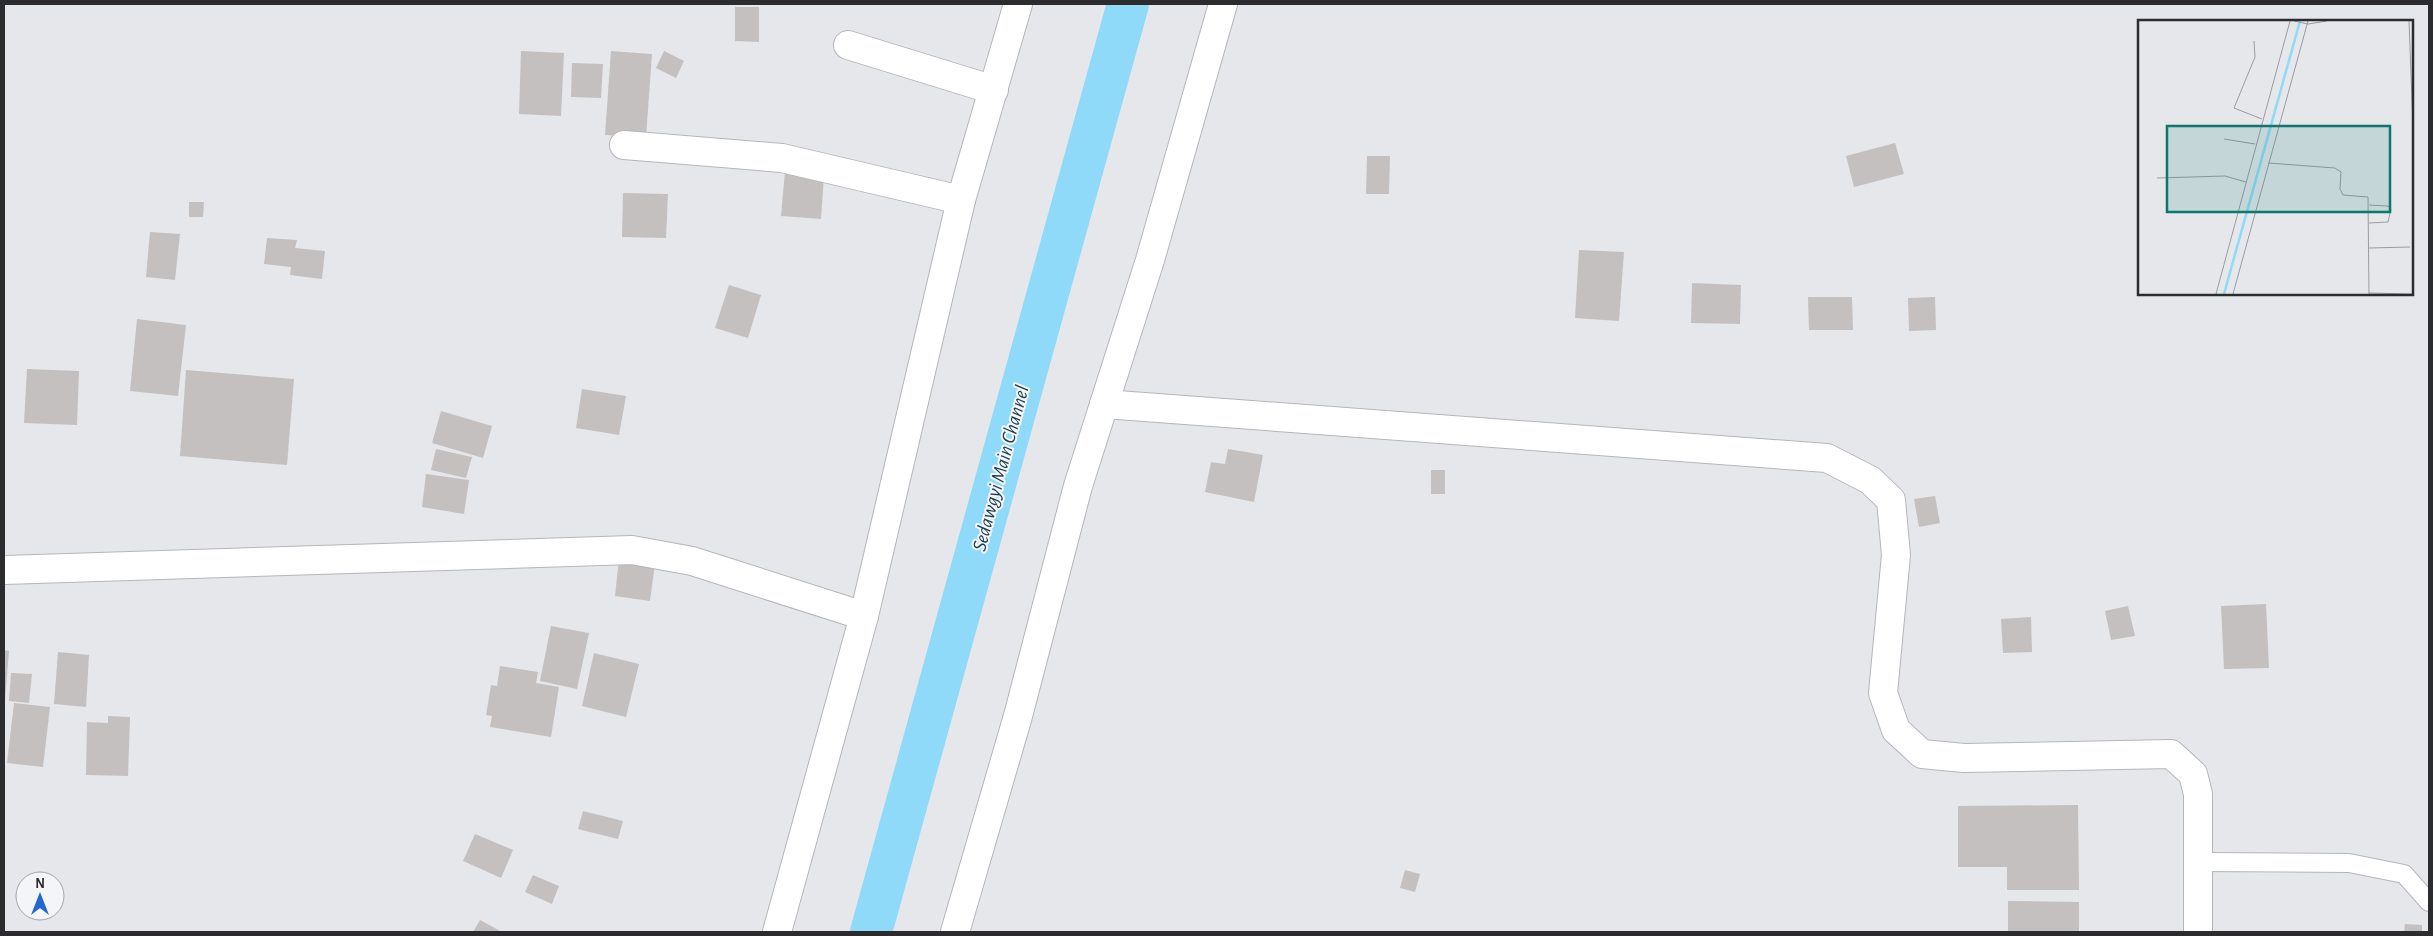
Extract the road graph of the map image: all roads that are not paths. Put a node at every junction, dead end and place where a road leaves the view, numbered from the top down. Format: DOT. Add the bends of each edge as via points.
graph roads {
  1 [pos="1018,4"];
  2 [pos="1223,4"];
  3 [pos="848,45"];
  4 [pos="994,90"];
  5 [pos="624,145"];
  6 [pos="961,200"];
  7 [pos="1104,404"];
  8 [pos="4,570"];
  9 [pos="864,616"];
  10 [pos="2198,862"];
  11 [pos="2429,902"];
  12 [pos="777,932"];
  13 [pos="955,932"];
  14 [pos="2198,932"];
  1 -- 4 [label="street"];
  2 -- 7 [label="street" via="1150,260"];
  3 -- 4 [label="street"];
  4 -- 6 [label="street"];
  5 -- 6 [label="street" via="782,158"];
  6 -- 9 [label="street"];
  7 -- 10 [label="street" via="1827,458 1870,480 1891,500 1896,555 1883,693 1896,730 1922,754 1964,758 2171,754 2193,774 2198,794"];
  7 -- 13 [label="street" via="1078,486 1018,716"];
  8 -- 9 [label="street" via="632,550 692,561"];
  9 -- 12 [label="street"];
  10 -- 11 [label="lane" via="2348,863 2404,874"];
  10 -- 14 [label="street"];
}
